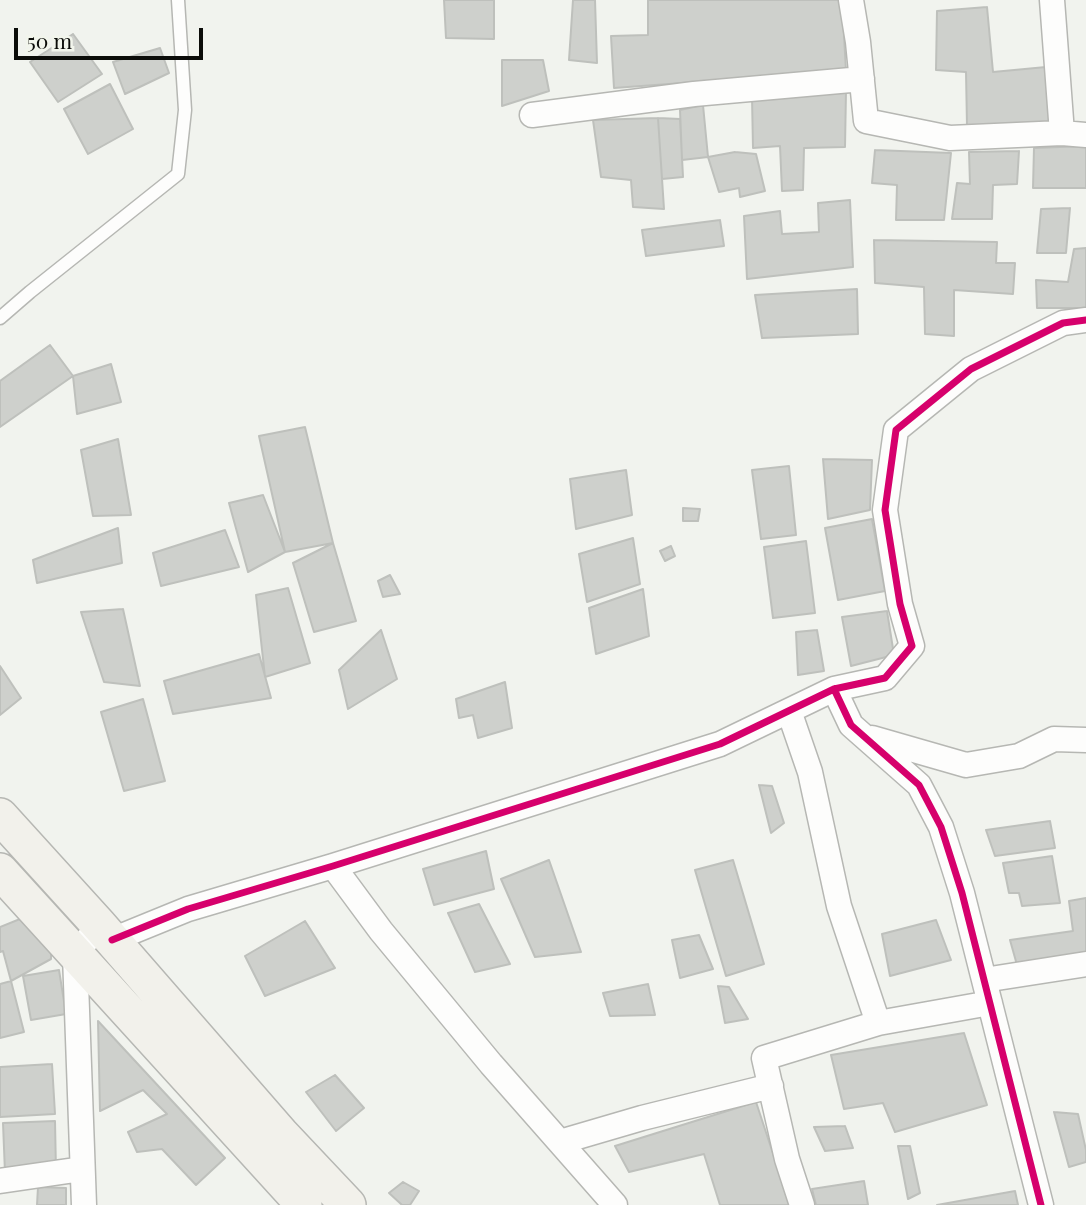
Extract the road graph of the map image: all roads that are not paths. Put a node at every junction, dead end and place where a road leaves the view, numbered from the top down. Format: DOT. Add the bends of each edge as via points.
graph roads {
  1 [pos="177,0"];
  2 [pos="851,0"];
  3 [pos="1052,0"];
  4 [pos="862,79"];
  5 [pos="532,115"];
  6 [pos="1074,134"];
  7 [pos="0,318"];
  8 [pos="1086,320"];
  9 [pos="834,689"];
  10 [pos="789,711"];
  11 [pos="864,736"];
  12 [pos="1086,740"];
  13 [pos="0,816"];
  14 [pos="333,866"];
  15 [pos="2,876"];
  16 [pos="105,933"];
  17 [pos="75,955"];
  18 [pos="1086,964"];
  19 [pos="987,991"];
  20 [pos="878,1023"];
  21 [pos="771,1086"];
  22 [pos="560,1142"];
  23 [pos="82,1169"];
  24 [pos="0,1181"];
  25 [pos="84,1205"];
  26 [pos="304,1205"];
  27 [pos="348,1205"];
  28 [pos="615,1205"];
  29 [pos="802,1205"];
  30 [pos="1041,1205"];
  1 -- 7 [label="lane" via="186,110 178,174"];
  2 -- 4 [label="street"];
  3 -- 6 [label="street"];
  4 -- 5 [label="street"];
  4 -- 6 [label="street" via="866,121 950,138"];
  8 -- 9 [label="street" via="1063,323 971,369 896,430 885,510 900,604 912,646 885,678"];
  9 -- 10 [label="street"];
  9 -- 11 [label="street" via="851,724"];
  10 -- 14 [label="street" via="720,744"];
  10 -- 20 [label="street" via="810,772 839,906"];
  11 -- 12 [label="street" via="966,765 1019,756 1054,739"];
  11 -- 19 [label="street" via="919,785 929,802 962,893"];
  13 -- 16 [label="main road"];
  14 -- 16 [label="street"];
  14 -- 22 [label="street" via="390,942"];
  15 -- 17 [label="main road"];
  16 -- 17 [label="street"];
  16 -- 27 [label="main road"];
  17 -- 23 [label="street"];
  17 -- 26 [label="main road"];
  18 -- 19 [label="street"];
  19 -- 20 [label="street"];
  19 -- 30 [label="street"];
  20 -- 21 [label="street" via="764,1058"];
  21 -- 22 [label="street"];
  21 -- 29 [label="street"];
  22 -- 28 [label="street"];
  23 -- 24 [label="street"];
  23 -- 25 [label="street"];
}
